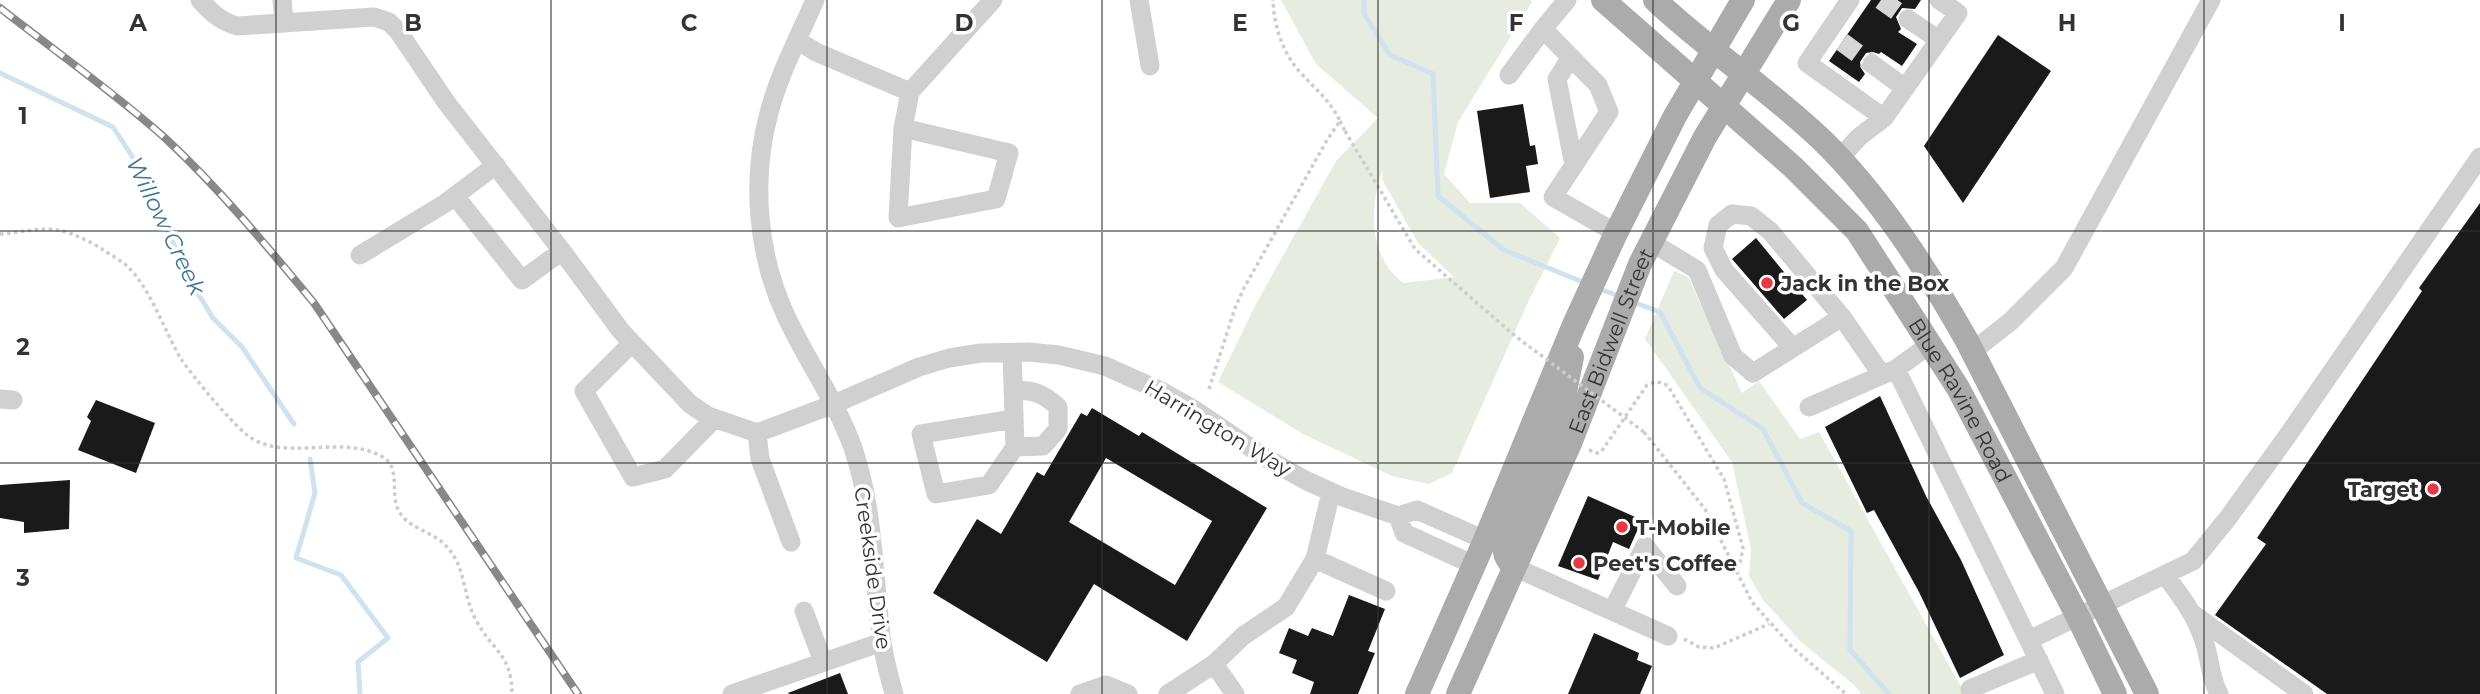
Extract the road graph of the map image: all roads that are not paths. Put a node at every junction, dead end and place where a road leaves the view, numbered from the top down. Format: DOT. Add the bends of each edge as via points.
graph roads {
  1 [pos="200,0"];
  2 [pos="282,0"];
  3 [pos="815,0"];
  4 [pos="993,0"];
  5 [pos="1139,0"];
  6 [pos="1567,0"];
  7 [pos="1603,0"];
  8 [pos="1655,0"];
  9 [pos="1743,0"];
  10 [pos="1789,0"];
  11 [pos="1939,0"];
  12 [pos="2211,0"];
  13 [pos="1845,2"];
  14 [pos="356,9"];
  15 [pos="1908,19"];
  16 [pos="284,23"];
  17 [pos="1543,29"];
  18 [pos="797,40"];
  19 [pos="1938,40"];
  20 [pos="1712,51"];
  21 [pos="1571,57"];
  22 [pos="1872,64"];
  23 [pos="1150,66"];
  24 [pos="1509,75"];
  25 [pos="1743,75"];
  26 [pos="1694,82"];
  27 [pos="1905,88"];
  28 [pos="910,92"];
  29 [pos="1723,107"];
  30 [pos="1884,118"];
  31 [pos="903,128"];
  32 [pos="2480,157"];
  33 [pos="1839,159"];
  34 [pos="1574,165"];
  35 [pos="496,166"];
  36 [pos="455,196"];
  37 [pos="1614,238"];
  38 [pos="1651,242"];
  39 [pos="562,251"];
  40 [pos="360,255"];
  41 [pos="1577,317"];
  42 [pos="1842,317"];
  43 [pos="631,344"];
  44 [pos="1930,345"];
  45 [pos="1793,348"];
  46 [pos="1973,351"];
  47 [pos="1012,353"];
  48 [pos="1889,372"];
  49 [pos="1013,391"];
  50 [pos="834,404"];
  51 [pos="1809,407"];
  52 [pos="2003,411"];
  53 [pos="714,419"];
  54 [pos="1014,419"];
  55 [pos="757,432"];
  56 [pos="1015,447"];
  57 [pos="1331,492"];
  58 [pos="1398,516"];
  59 [pos="1485,540"];
  60 [pos="791,541"];
  61 [pos="1315,559"];
  62 [pos="1474,565"];
  63 [pos="1514,567"];
  64 [pos="2165,575"];
  65 [pos="1677,586"];
  66 [pos="1386,591"];
  67 [pos="2102,605"];
  68 [pos="804,611"];
  69 [pos="1612,611"];
  70 [pos="2193,614"];
  71 [pos="2078,617"];
  72 [pos="1668,636"];
  73 [pos="2029,640"];
  74 [pos="882,642"];
  75 [pos="2039,660"];
  76 [pos="823,662"];
  77 [pos="1214,664"];
  78 [pos="1970,689"];
  79 [pos="732,694"];
  80 [pos="894,694"];
  81 [pos="1080,694"];
  82 [pos="1128,694"];
  83 [pos="1168,694"];
  84 [pos="1235,694"];
  85 [pos="1417,694"];
  86 [pos="1436,694"];
  87 [pos="1458,694"];
  88 [pos="2055,694"];
  89 [pos="2115,694"];
  90 [pos="2147,694"];
  91 [pos="2218,694"];
  92 [pos="2304,694"];
  1 -- 16 [label="street" via="224,22 237,26"];
  2 -- 16 [label="street"];
  3 -- 18 [label="street, Creekside Drive"];
  4 -- 28 [label="street"];
  5 -- 23 [label="street"];
  6 -- 17 [label="street"];
  7 -- 26 [label="main road, Blue Ravine Road"];
  8 -- 20 [label="main road, Blue Ravine Road"];
  9 -- 20 [label="main road, East Bidwell Street"];
  10 -- 25 [label="main road, East Bidwell Street"];
  11 -- 19 [label="street" via="1958,13"];
  12 -- 46 [label="street" via="2064,268"];
  13 -- 30 [label="street" via="1835,37 1807,63"];
  14 -- 16 [label="street"];
  14 -- 35 [label="street" via="398,30"];
  15 -- 19 [label="street"];
  17 -- 21 [label="street"];
  17 -- 24 [label="street"];
  18 -- 28 [label="street"];
  18 -- 50 [label="street, Creekside Drive" via="778,85 762,145 760,224 785,315"];
  19 -- 27 [label="street"];
  20 -- 25 [label="main road, Blue Ravine Road"];
  20 -- 26 [label="main road, East Bidwell Street"];
  21 -- 34 [label="street" via="1557,79"];
  21 -- 34 [label="street" via="1598,85 1609,112"];
  22 -- 27 [label="street"];
  25 -- 29 [label="main road, East Bidwell Street"];
  25 -- 33 [label="main road, Blue Ravine Road"];
  26 -- 29 [label="main road, Blue Ravine Road"];
  26 -- 37 [label="main road, East Bidwell Street"];
  27 -- 30 [label="street"];
  28 -- 31 [label="street"];
  29 -- 38 [label="main road, East Bidwell Street"];
  29 -- 44 [label="main road, Blue Ravine Road" via="1793,167 1857,231"];
  30 -- 33 [label="street"];
  31 -- 31 [label="street" via="1009,153 996,199 898,218"];
  32 -- 64 [label="street" via="2228,518 2193,561"];
  33 -- 46 [label="main road, Blue Ravine Road" via="1902,235"];
  34 -- 37 [label="street" via="1553,197"];
  35 -- 36 [label="street"];
  35 -- 39 [label="street"];
  36 -- 39 [label="street" via="522,280"];
  36 -- 40 [label="street"];
  37 -- 41 [label="main road, East Bidwell Street"];
  38 -- 45 [label="street" via="1697,270 1733,356 1753,373"];
  38 -- 63 [label="main road, East Bidwell Street" via="1571,441"];
  39 -- 43 [label="street"];
  41 -- 59 [label="main road, East Bidwell Street"];
  41 -- 63 [label="main road" via="1561,412 1504,549"];
  42 -- 45 [label="street"];
  42 -- 45 [label="street" via="1770,231 1751,216 1732,214 1718,225 1713,248 1724,270"];
  42 -- 48 [label="street"];
  43 -- 53 [label="street" via="690,404"];
  43 -- 53 [label="street" via="584,391 633,477 665,468"];
  44 -- 48 [label="street"];
  44 -- 52 [label="main road" via="1941,344 1962,359 1983,399"];
  44 -- 71 [label="main road, Blue Ravine Road" via="1958,388"];
  46 -- 52 [label="main road, Blue Ravine Road"];
  47 -- 49 [label="street"];
  47 -- 50 [label="street, Harrington Way" via="950,358"];
  47 -- 57 [label="street, Harrington Way" via="1059,355 1134,378"];
  48 -- 51 [label="street"];
  48 -- 73 [label="street"];
  49 -- 54 [label="street"];
  49 -- 56 [label="street" via="1030,389 1058,407 1058,429 1044,446"];
  50 -- 55 [label="street, Harrington Way"];
  50 -- 74 [label="street, Creekside Drive" via="853,449 869,512"];
  52 -- 67 [label="main road, Blue Ravine Road"];
  53 -- 55 [label="street"];
  54 -- 56 [label="street"];
  54 -- 56 [label="street" via="921,434 936,494 989,485"];
  55 -- 60 [label="street" via="760,459"];
  57 -- 58 [label="street, Harrington Way"];
  57 -- 61 [label="street"];
  58 -- 59 [label="street, Harrington Way" via="1417,510"];
  58 -- 62 [label="street, Harrington Way" via="1404,533"];
  59 -- 62 [label="main road, East Bidwell Street"];
  59 -- 86 [label="main road" via="1483,587"];
  61 -- 66 [label="street"];
  61 -- 77 [label="street" via="1286,607 1243,636"];
  62 -- 85 [label="main road, East Bidwell Street"];
  63 -- 69 [label="street"];
  63 -- 87 [label="main road, East Bidwell Street"];
  64 -- 67 [label="street"];
  64 -- 70 [label="street"];
  65 -- 69 [label="street" via="1645,546"];
  67 -- 71 [label="street"];
  67 -- 90 [label="main road, Blue Ravine Road"];
  68 -- 76 [label="street"];
  69 -- 72 [label="street"];
  70 -- 91 [label="street"];
  70 -- 92 [label="street"];
  71 -- 73 [label="street"];
  71 -- 89 [label="main road, Blue Ravine Road"];
  73 -- 75 [label="street"];
  74 -- 76 [label="street"];
  74 -- 80 [label="street, Creekside Drive"];
  75 -- 78 [label="street"];
  75 -- 88 [label="street"];
  76 -- 79 [label="street"];
  77 -- 83 [label="street"];
  77 -- 84 [label="street"];
  81 -- 82 [label="street" via="1106,685"];
}
